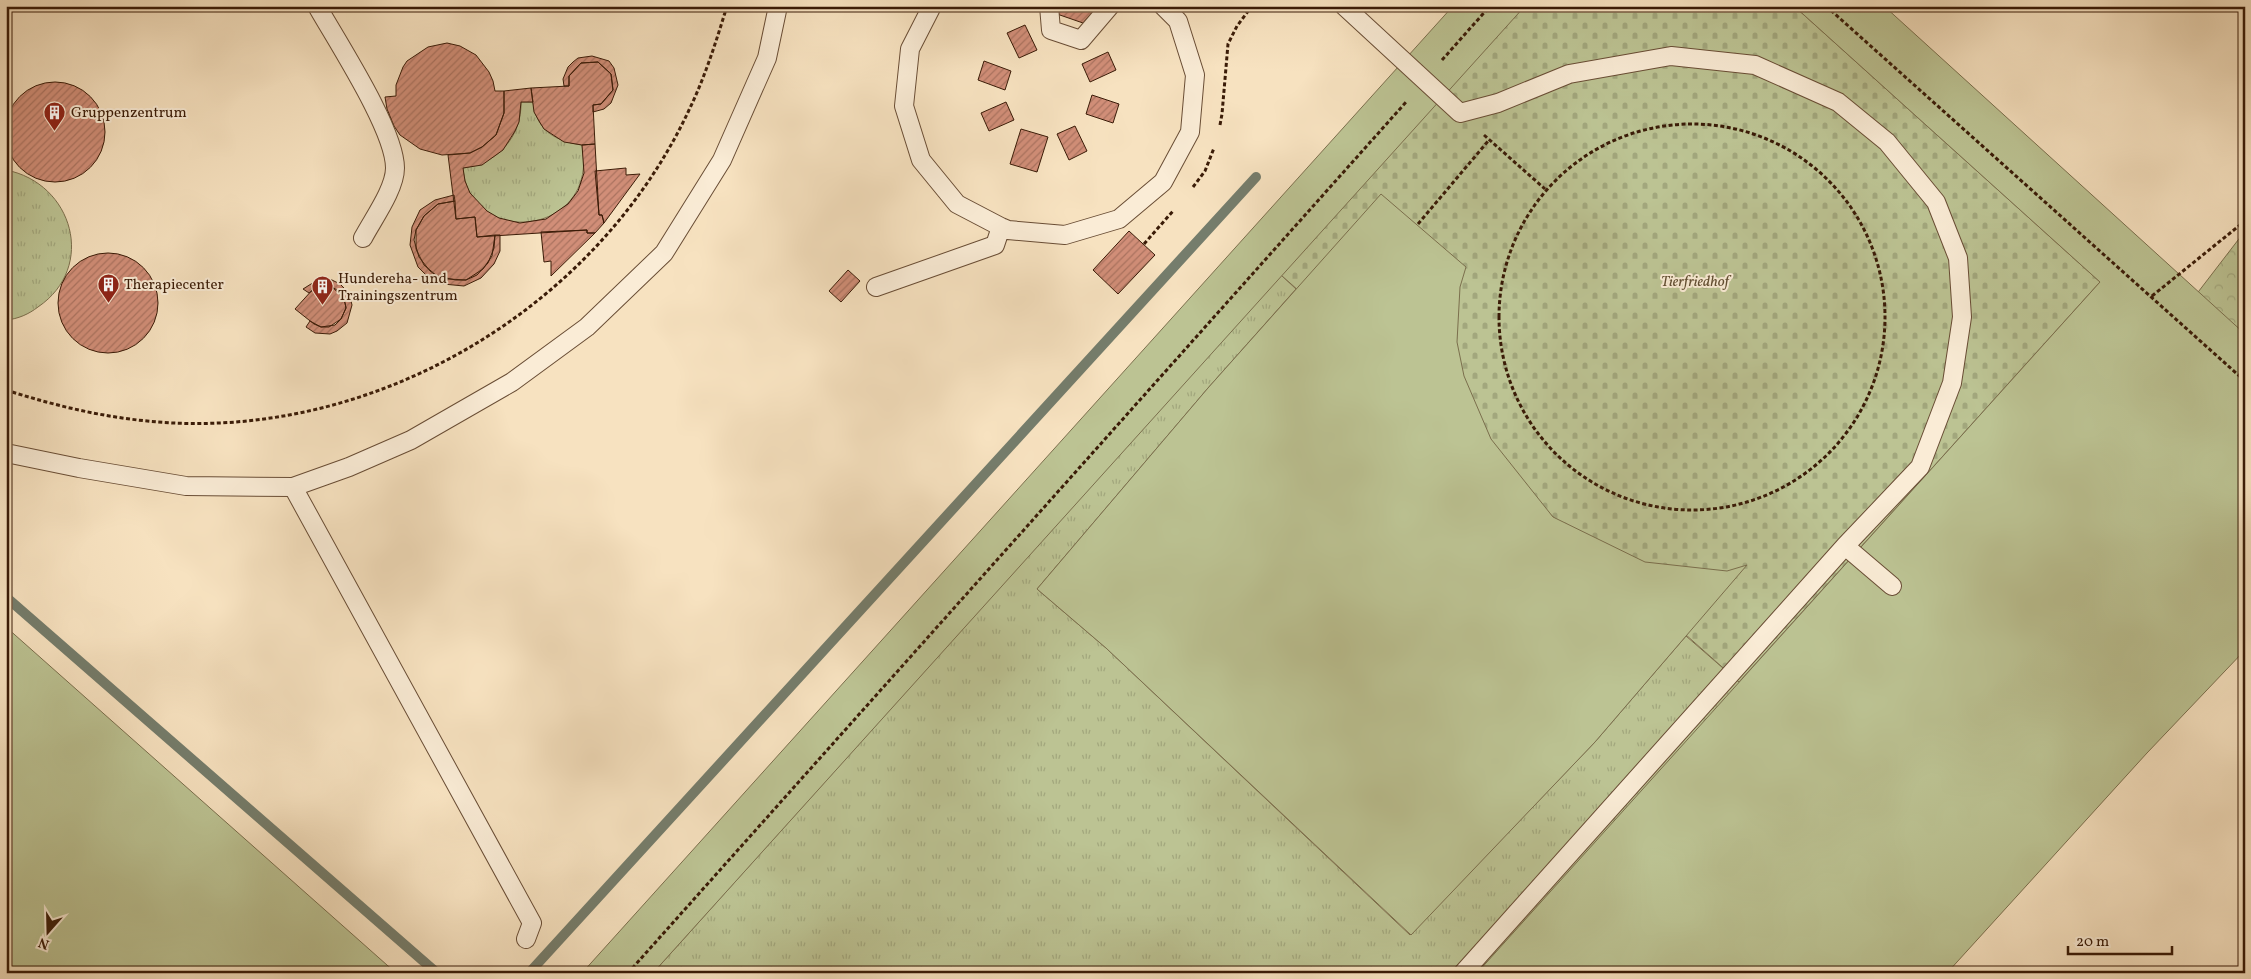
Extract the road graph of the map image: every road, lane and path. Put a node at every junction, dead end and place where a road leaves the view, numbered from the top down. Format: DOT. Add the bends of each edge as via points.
graph roads {
  1 [pos="317,6"];
  2 [pos="727,6"];
  3 [pos="778,6"];
  4 [pos="932,6"];
  5 [pos="1049,6"];
  6 [pos="1110,6"];
  7 [pos="1163,6"];
  8 [pos="1344,6"];
  9 [pos="1490,6"];
  10 [pos="1826,6"];
  11 [pos="1424,82"];
  12 [pos="1460,113"];
  13 [pos="1489,140"];
  14 [pos="1545,189"];
  15 [pos="2245,221"];
  16 [pos="1418,224"];
  17 [pos="1001,227"];
  18 [pos="362,238"];
  19 [pos="876,288"];
  20 [pos="2152,296"];
  21 [pos="2245,381"];
  22 [pos="6,390"];
  23 [pos="6,453"];
  24 [pos="294,486"];
  25 [pos="1845,546"];
  26 [pos="1892,586"];
  27 [pos="526,939"];
  28 [pos="628,973"];
  29 [pos="1463,973"];
  1 -- 18 [label="lane" via="391,145 395,169 390,188"];
  2 -- 22 [label="path" via="689,111 662,161 628,209 591,253 549,292 503,327 453,357 401,382 346,401 290,414 233,421 175,423 117,418 60,407"];
  3 -- 24 [label="lane" via="767,58 722,160 664,253 587,327 512,382 411,440"];
  4 -- 17 [label="lane" via="910,49 904,106 921,160 957,204"];
  5 -- 6 [label="lane" via="1051,30 1081,40"];
  7 -- 17 [label="lane" via="1178,21 1195,75 1190,132 1163,182 1119,218 1064,235"];
  8 -- 11 [label="lane"];
  9 -- 11 [label="path"];
  10 -- 20 [label="path"];
  11 -- 12 [label="lane"];
  11 -- 28 [label="path"];
  12 -- 13 [label="path"];
  12 -- 25 [label="lane" via="1498,103 1570,74 1671,56 1756,66 1838,102 1887,142 1936,202 1958,258 1962,317 1952,383 1920,467"];
  13 -- 14 [label="path"];
  13 -- 16 [label="path"];
  14 -- 14 [label="path" via="1588,153 1650,127 1691,123 1726,126 1765,137 1800,156 1840,191 1862,221 1881,270 1884,350 1867,404 1818,466 1764,498 1695,512 1638,504 1584,480 1545,445 1516,402 1497,328 1512,242"];
  15 -- 20 [label="path"];
  17 -- 19 [label="lane" via="995,245"];
  20 -- 21 [label="path"];
  23 -- 24 [label="lane" via="186,486"];
  24 -- 27 [label="lane" via="532,923"];
  25 -- 26 [label="lane"];
  25 -- 29 [label="lane"];
}
